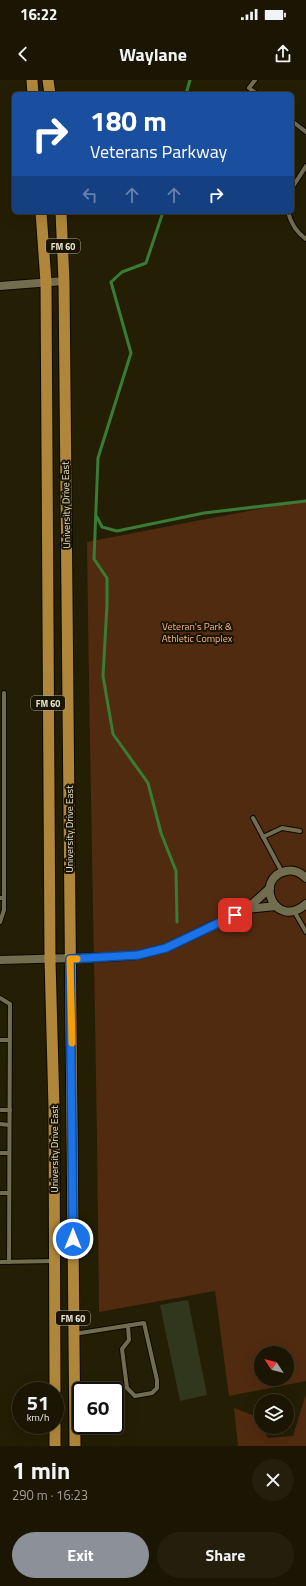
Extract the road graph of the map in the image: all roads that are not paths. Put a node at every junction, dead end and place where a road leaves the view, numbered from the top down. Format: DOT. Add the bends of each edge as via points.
graph roads {
  1 [pos="32,80"];
  2 [pos="48,80"];
  3 [pos="255,80"];
  4 [pos="33,92"];
  5 [pos="50,92"];
  6 [pos="254,92"];
  7 [pos="294,123"];
  8 [pos="306,132"];
  9 [pos="306,166"];
  10 [pos="294,185"];
  11 [pos="41,214"];
  12 [pos="61,214"];
  13 [pos="289,214"];
  14 [pos="306,239"];
  15 [pos="64,281"];
  16 [pos="46,282"];
  17 [pos="0,286"];
  18 [pos="4,693"];
  19 [pos="2,732"];
  20 [pos="2,806"];
  21 [pos="253,818"];
  22 [pos="300,831"];
  23 [pos="263,837"];
  24 [pos="282,872"];
  25 [pos="306,878"];
  26 [pos="270,888"];
  27 [pos="2,898"];
  28 [pos="306,904"];
  29 [pos="276,906"];
  30 [pos="247,909"];
  31 [pos="294,911"];
  32 [pos="0,922"];
  33 [pos="306,932"];
  34 [pos="70,959"];
  35 [pos="0,960"];
  36 [pos="50,960"];
  37 [pos="0,998"];
  38 [pos="0,1040"];
  39 [pos="10,1040"];
  40 [pos="0,1110"];
  41 [pos="10,1110"];
  42 [pos="0,1124"];
  43 [pos="9,1125"];
  44 [pos="0,1153"];
  45 [pos="9,1153"];
  46 [pos="0,1193"];
  47 [pos="9,1193"];
  48 [pos="54,1261"];
  49 [pos="0,1262"];
  50 [pos="9,1262"];
  51 [pos="128,1326"];
  52 [pos="74,1334"];
  53 [pos="55,1382"];
  54 [pos="55,1434"];
  55 [pos="55,1446"];
  56 [pos="75,1446"];
  1 -- 4 [label="main road"];
  2 -- 5 [label="main road"];
  3 -- 6 [label="lane" via="249,88"];
  7 -- 8 [label="lane"];
  9 -- 10 [label="lane"];
  11 -- 16 [label="main road, University Drive East / FM 60"];
  12 -- 15 [label="main road, University Drive East / FM 60"];
  13 -- 14 [label="lane" via="298,233"];
  15 -- 16 [label="street"];
  15 -- 34 [label="main road, University Drive East / FM 60"];
  16 -- 17 [label="street"];
  16 -- 36 [label="main road, University Drive East / FM 60"];
  18 -- 19 [label="lane"];
  19 -- 20 [label="lane"];
  20 -- 27 [label="lane"];
  21 -- 23 [label="lane"];
  22 -- 23 [label="lane" via="282,828"];
  23 -- 24 [label="lane"];
  24 -- 25 [label="street" via="294,871"];
  24 -- 26 [label="street" via="276,876"];
  26 -- 29 [label="street" via="270,895"];
  26 -- 30 [label="street"];
  27 -- 32 [label="lane" via="4,910"];
  28 -- 31 [label="street"];
  29 -- 30 [label="street"];
  29 -- 31 [label="street" via="282,910"];
  30 -- 34 [label="street" via="166,948 138,955"];
  31 -- 33 [label="lane"];
  34 -- 36 [label="street"];
  34 -- 52 [label="main road, University Drive East / FM 60"];
  35 -- 36 [label="street"];
  36 -- 48 [label="main road, University Drive East / FM 60" via="54,1108"];
  37 -- 39 [label="lane" via="10,1004"];
  38 -- 39 [label="lane"];
  39 -- 41 [label="lane"];
  40 -- 41 [label="lane"];
  41 -- 43 [label="lane"];
  42 -- 43 [label="lane"];
  43 -- 45 [label="lane"];
  44 -- 45 [label="lane"];
  45 -- 47 [label="lane"];
  46 -- 47 [label="lane"];
  47 -- 50 [label="lane"];
  48 -- 50 [label="lane"];
  48 -- 53 [label="main road, University Drive East / FM 60"];
  49 -- 50 [label="lane"];
  51 -- 51 [label="lane" via="144,1323 157,1380 157,1388 152,1393 135,1396 127,1388 122,1348 129,1340"];
  51 -- 52 [label="lane"];
  52 -- 56 [label="main road, University Drive East / FM 60"];
  54 -- 55 [label="main road"];
}
